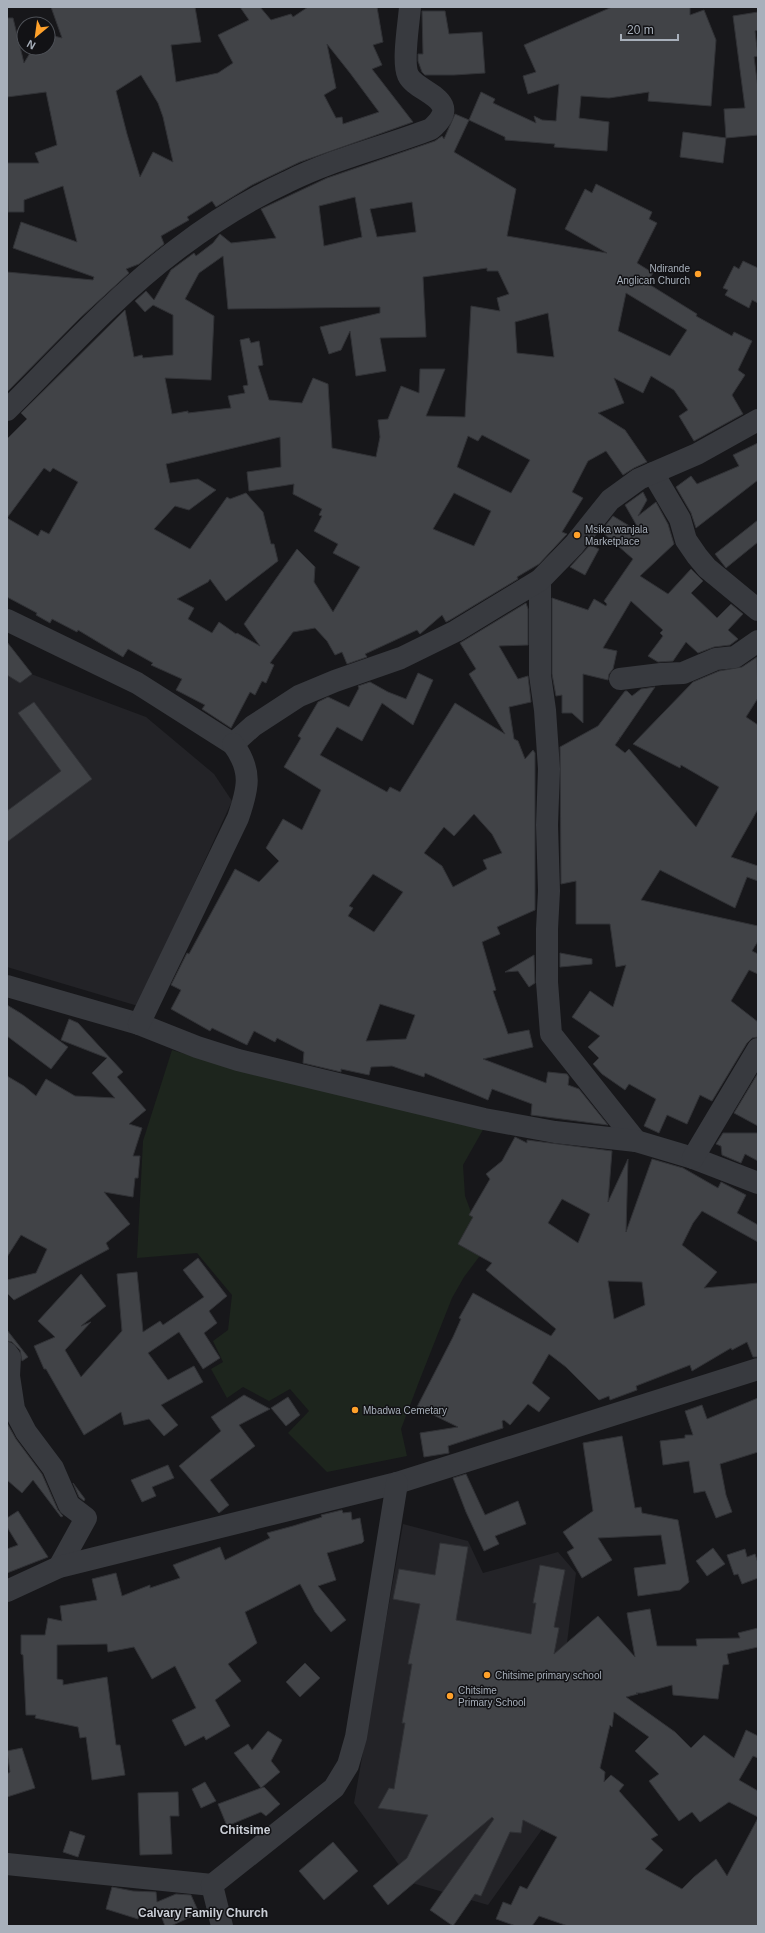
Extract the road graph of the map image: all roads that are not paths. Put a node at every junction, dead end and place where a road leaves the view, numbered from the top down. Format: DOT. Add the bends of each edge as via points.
graph roads {
  1 [pos="410,7"];
  2 [pos="7,410"];
  3 [pos="758,420"];
  4 [pos="653,473"];
  5 [pos="540,580"];
  6 [pos="758,610"];
  7 [pos="7,620"];
  8 [pos="758,641"];
  9 [pos="620,679"];
  10 [pos="233,744"];
  11 [pos="7,986"];
  12 [pos="139,1024"];
  13 [pos="758,1049"];
  14 [pos="636,1141"];
  15 [pos="693,1158"];
  16 [pos="758,1183"];
  17 [pos="7,1353"];
  18 [pos="758,1369"];
  19 [pos="397,1483"];
  20 [pos="59,1567"];
  21 [pos="7,1591"];
  22 [pos="7,1864"];
  23 [pos="212,1885"];
  24 [pos="222,1926"];
  1 -- 2 [label="street" via="406,55 408,74 412,80 439,99 443,110 441,121 432,129 329,164 287,182 233,211 176,250 130,289"];
  3 -- 4 [label="street" via="697,454"];
  4 -- 5 [label="street" via="639,479 610,500 574,545"];
  4 -- 6 [label="street" via="680,519 686,540 697,556 707,568"];
  5 -- 10 [label="street" via="456,631 401,658 299,696 253,726"];
  5 -- 14 [label="street" via="540,675 549,769 547,825 550,891 547,982 552,1034"];
  7 -- 10 [label="street" via="137,683"];
  8 -- 9 [label="street" via="735,657 716,659 683,673"];
  10 -- 12 [label="street" via="242,756 247,771 246,793 238,818"];
  11 -- 12 [label="street"];
  12 -- 14 [label="street" via="238,1060 386,1096 484,1119 555,1132"];
  13 -- 15 [label="street"];
  14 -- 15 [label="street"];
  15 -- 16 [label="street"];
  17 -- 20 [label="street" via="10,1357 9,1376 14,1409 26,1432 53,1468 68,1505 86,1518"];
  18 -- 19 [label="street"];
  19 -- 20 [label="street"];
  19 -- 23 [label="street" via="356,1737 348,1765 334,1788"];
  20 -- 21 [label="street"];
  22 -- 23 [label="street"];
  23 -- 24 [label="street"];
}
